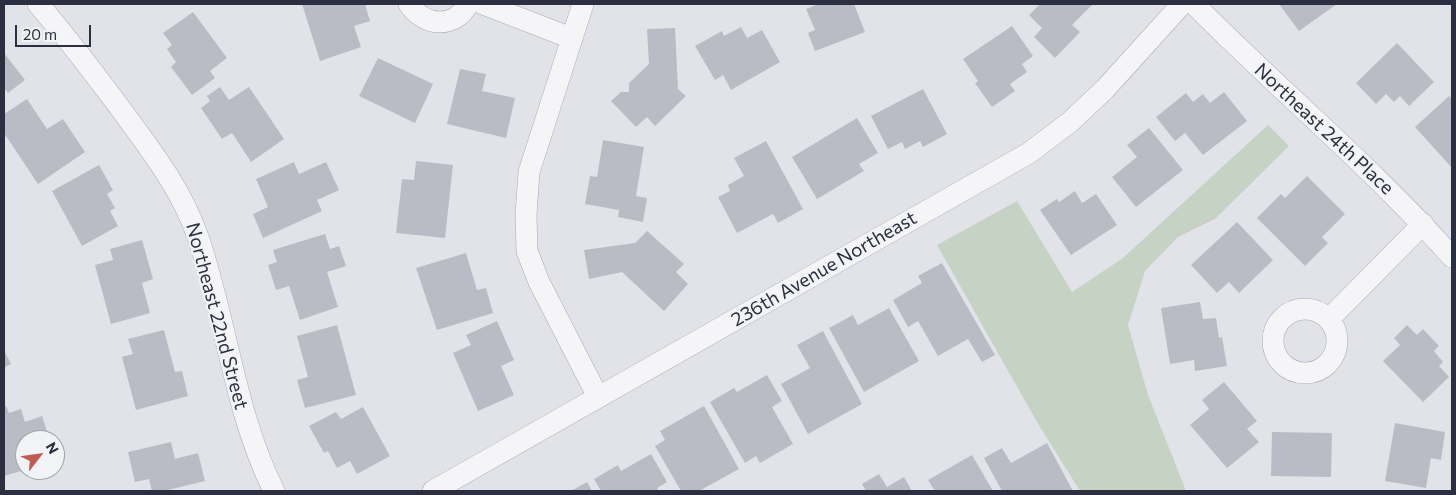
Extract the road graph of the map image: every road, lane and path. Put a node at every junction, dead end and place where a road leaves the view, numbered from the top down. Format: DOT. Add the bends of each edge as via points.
graph roads {
  1 [pos="38,4"];
  2 [pos="409,4"];
  3 [pos="468,4"];
  4 [pos="483,4"];
  5 [pos="583,4"];
  6 [pos="1182,4"];
  7 [pos="1194,4"];
  8 [pos="571,38"];
  9 [pos="1423,224"];
  10 [pos="1452,257"];
  11 [pos="1329,319"];
  12 [pos="598,397"];
  13 [pos="274,491"];
  14 [pos="433,491"];
  1 -- 13 [label="street, Northeast 22nd Street" via="68,38 150,147 182,197 201,246 246,422 261,466"];
  2 -- 3 [label="street" via="424,19 435,22 457,17"];
  4 -- 8 [label="street"];
  5 -- 8 [label="street"];
  6 -- 12 [label="street, 236th Avenue Northeast" via="1105,89 1030,153"];
  7 -- 9 [label="street, Northeast 24th Place"];
  8 -- 12 [label="street" via="529,172 527,251 539,282"];
  9 -- 10 [label="street, Northeast 24th Place"];
  9 -- 11 [label="street"];
  12 -- 14 [label="street, 236th Avenue Northeast"];
}
